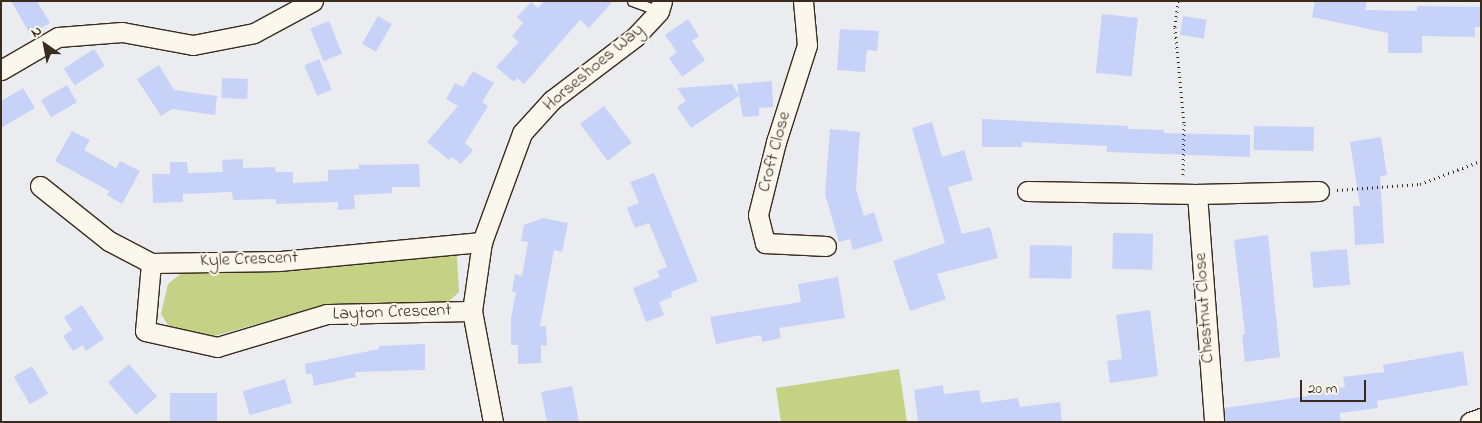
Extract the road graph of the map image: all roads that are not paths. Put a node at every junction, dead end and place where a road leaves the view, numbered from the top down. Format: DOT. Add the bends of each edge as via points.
graph roads {
  1 [pos="314,1"];
  2 [pos="632,1"];
  3 [pos="803,1"];
  4 [pos="660,6"];
  5 [pos="1,70"];
  6 [pos="40,186"];
  7 [pos="1027,191"];
  8 [pos="1319,191"];
  9 [pos="1190,193"];
  10 [pos="482,242"];
  11 [pos="826,246"];
  12 [pos="151,263"];
  13 [pos="472,310"];
  14 [pos="1481,418"];
  15 [pos="493,422"];
  16 [pos="1214,422"];
  17 [pos="1470,422"];
  1 -- 5 [label="street" via="254,33 193,45 122,32 58,36"];
  2 -- 4 [label="lane"];
  3 -- 11 [label="street, Croft Close" via="807,46 776,142 758,215 765,243"];
  4 -- 10 [label="street, Horseshoes Way" via="635,37 552,100 522,133"];
  6 -- 12 [label="street, Kyle Crescent" via="109,241"];
  7 -- 9 [label="street"];
  8 -- 9 [label="street"];
  9 -- 16 [label="street, Chestnut Close"];
  10 -- 12 [label="street, Kyle Crescent" via="280,260"];
  10 -- 13 [label="street, Horseshoes Way"];
  12 -- 13 [label="street, Layton Crescent" via="146,331 217,348 327,314"];
  13 -- 15 [label="street, Horseshoes Way"];
  14 -- 17 [label="street"];
}
